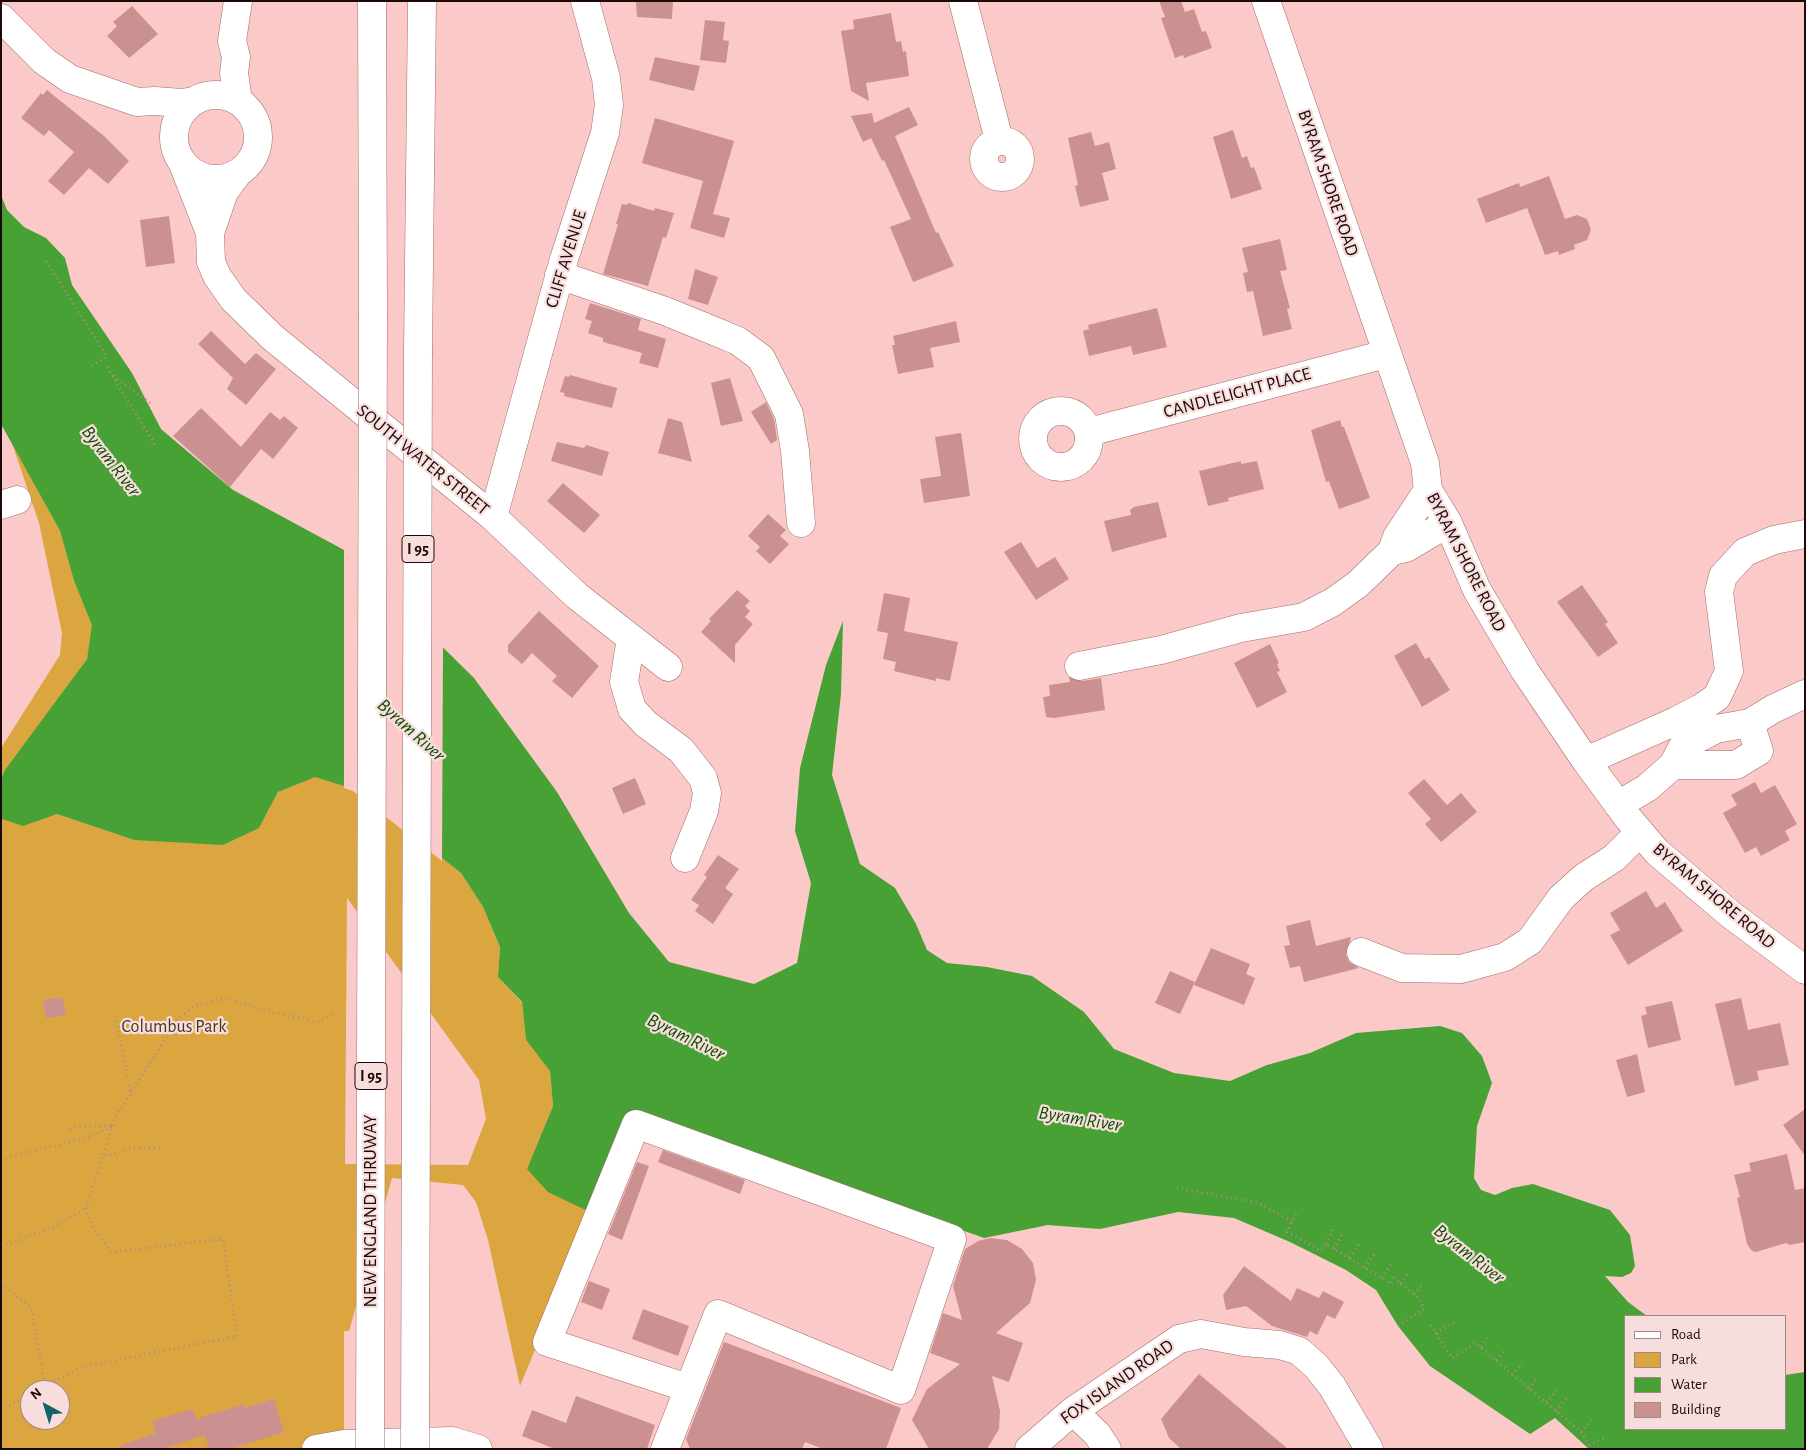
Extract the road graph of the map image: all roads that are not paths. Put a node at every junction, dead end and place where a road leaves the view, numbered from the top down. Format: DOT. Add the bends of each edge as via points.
graph roads {
  1 [pos="238,1"];
  2 [pos="372,1"];
  3 [pos="422,1"];
  4 [pos="585,1"];
  5 [pos="962,1"];
  6 [pos="1266,1"];
  7 [pos="1,18"];
  8 [pos="232,41"];
  9 [pos="199,98"];
  10 [pos="238,101"];
  11 [pos="137,102"];
  12 [pos="999,140"];
  13 [pos="179,156"];
  14 [pos="238,173"];
  15 [pos="210,233"];
  16 [pos="559,275"];
  17 [pos="1386,354"];
  18 [pos="1089,432"];
  19 [pos="1428,490"];
  20 [pos="493,517"];
  21 [pos="801,523"];
  22 [pos="1448,523"];
  23 [pos="1805,534"];
  24 [pos="1392,551"];
  25 [pos="631,638"];
  26 [pos="1079,666"];
  27 [pos="668,667"];
  28 [pos="1805,694"];
  29 [pos="1750,723"];
  30 [pos="1586,760"];
  31 [pos="1673,765"];
  32 [pos="1618,805"];
  33 [pos="1640,832"];
  34 [pos="684,858"];
  35 [pos="1361,952"];
  36 [pos="1805,970"];
  37 [pos="688,1388"];
  38 [pos="1073,1411"];
  39 [pos="316,1449"];
  40 [pos="370,1449"];
  41 [pos="415,1449"];
  42 [pos="478,1449"];
  43 [pos="665,1449"];
  44 [pos="1029,1449"];
  45 [pos="1107,1449"];
  46 [pos="1369,1449"];
  1 -- 8 [label="main road"];
  2 -- 40 [label="main road, NEW ENGLAND THRUWAY / I 95, bridge"];
  3 -- 41 [label="main road, I 95, bridge"];
  4 -- 16 [label="main road, CLIFF AVENUE" via="600,50 608,106 605,133"];
  5 -- 12 [label="main road"];
  6 -- 17 [label="main road, BYRAM SHORE ROAD"];
  7 -- 11 [label="main road" via="44,61 70,79"];
  8 -- 9 [label="main road" via="222,52 213,80"];
  8 -- 10 [label="main road"];
  9 -- 10 [label="main road" via="216,94"];
  9 -- 11 [label="main road" via="182,103"];
  9 -- 13 [label="main road" via="184,110 176,122 174,135"];
  10 -- 14 [label="main road" via="254,119 258,143 254,155"];
  11 -- 13 [label="main road, SOUTH WATER STREET"];
  13 -- 14 [label="main road" via="194,173 208,179 224,179"];
  13 -- 15 [label="main road, SOUTH WATER STREET"];
  14 -- 15 [label="main road, SOUTH WATER STREET" via="224,192"];
  15 -- 20 [label="main road, SOUTH WATER STREET" via="211,262 217,276 251,318"];
  16 -- 20 [label="main road, CLIFF AVENUE"];
  16 -- 21 [label="main road" via="720,333 738,341 761,358 789,414"];
  17 -- 18 [label="main road, CANDLELIGHT PLACE"];
  17 -- 19 [label="main road, BYRAM SHORE ROAD" via="1424,463"];
  19 -- 22 [label="main road, BYRAM SHORE ROAD"];
  19 -- 24 [label="main road" via="1396,537"];
  20 -- 25 [label="main road, SOUTH WATER STREET" via="553,576"];
  22 -- 24 [label="main road" via="1406,548"];
  22 -- 30 [label="main road, BYRAM SHORE ROAD" via="1477,590 1501,632"];
  23 -- 30 [label="main road" via="1774,540 1745,552 1723,576 1719,592 1729,671 1717,697 1684,717"];
  24 -- 26 [label="main road" via="1358,584 1304,617 1241,628 1161,650"];
  25 -- 27 [label="main road, SOUTH WATER STREET"];
  25 -- 34 [label="main road" via="624,682 632,709 646,724 682,750 703,778 707,793 704,811"];
  28 -- 29 [label="main road"];
  29 -- 31 [label="main road" via="1716,729 1683,746"];
  29 -- 31 [label="main road" via="1759,752 1736,765"];
  30 -- 32 [label="main road, BYRAM SHORE ROAD"];
  31 -- 32 [label="main road" via="1647,788"];
  32 -- 33 [label="main road, BYRAM SHORE ROAD"];
  33 -- 35 [label="main road" via="1614,858 1583,878 1561,898 1530,941 1505,957 1461,969 1402,968"];
  33 -- 36 [label="main road, BYRAM SHORE ROAD" via="1695,886"];
  37 -- 37 [label="main road" via="547,1342 636,1124 952,1240 901,1390 718,1314"];
  37 -- 43 [label="main road"];
  38 -- 44 [label="main road, FOX ISLAND ROAD"];
  38 -- 45 [label="main road" via="1097,1434"];
  38 -- 46 [label="main road, FOX ISLAND ROAD" via="1179,1339 1202,1334 1280,1345 1299,1351 1332,1386"];
  39 -- 42 [label="main road" via="344,1444 452,1441"];
}
